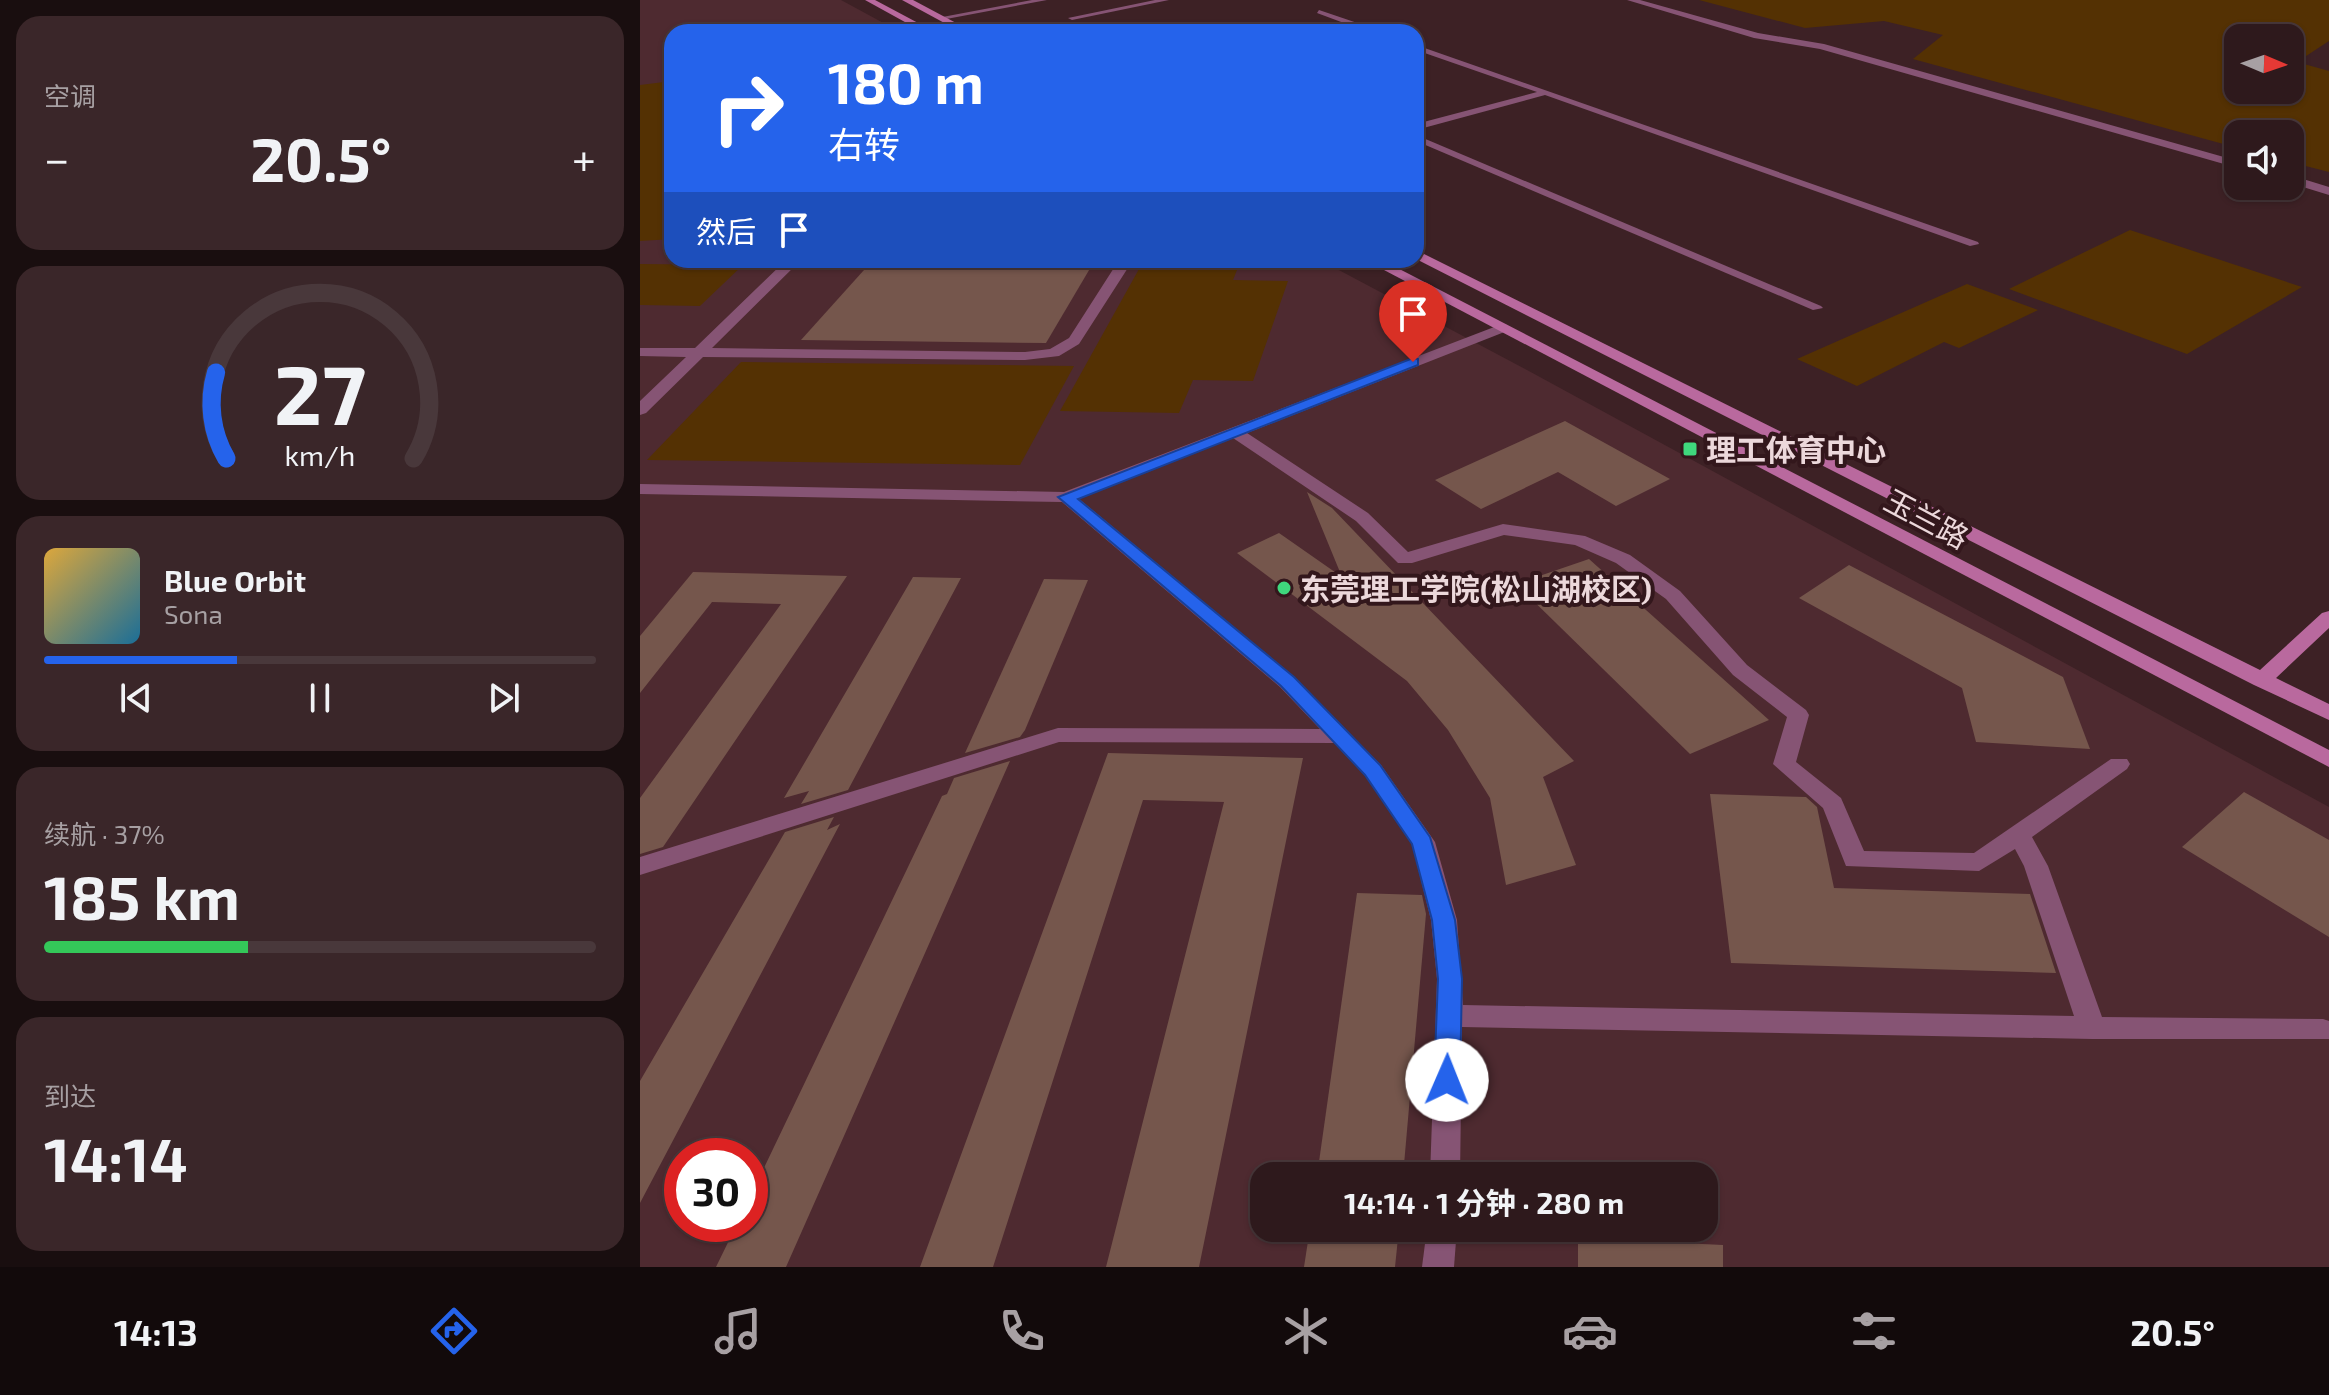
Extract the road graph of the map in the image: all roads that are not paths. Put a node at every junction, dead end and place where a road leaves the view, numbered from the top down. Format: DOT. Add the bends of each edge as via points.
graph roads {
  1 [pos="869,0"];
  2 [pos="906,0"];
  3 [pos="1044,0"];
  4 [pos="1166,0"];
  5 [pos="1631,0"];
  6 [pos="1319,12"];
  7 [pos="941,18"];
  8 [pos="1072,18"];
  9 [pos="915,24"];
  10 [pos="953,24"];
  11 [pos="1353,24"];
  12 [pos="1424,50"];
  13 [pos="1544,93"];
  14 [pos="1424,125"];
  15 [pos="1424,141"];
  16 [pos="2224,161"];
  17 [pos="2304,183"];
  18 [pos="2329,191"];
  19 [pos="1974,244"];
  20 [pos="1424,258"];
  21 [pos="786,268"];
  22 [pos="1121,268"];
  23 [pos="1387,268"];
  24 [pos="1817,308"];
  25 [pos="1502,328"];
  26 [pos="640,352"];
  27 [pos="698,354"];
  28 [pos="640,410"];
  29 [pos="1235,432"];
  30 [pos="640,489"];
  31 [pos="1066,497"];
  32 [pos="2329,617"];
  33 [pos="2261,680"];
  34 [pos="2329,713"];
  35 [pos="1340,736"];
  36 [pos="2329,759"];
  37 [pos="2119,764"];
  38 [pos="2019,835"];
  39 [pos="640,866"];
  40 [pos="1449,1016"];
  41 [pos="2092,1028"];
  42 [pos="2323,1030"];
  43 [pos="1445,1162"];
  44 [pos="1441,1242"];
  45 [pos="1438,1267"];
  1 -- 9 [label="street"];
  2 -- 7 [label="street"];
  3 -- 7 [label="lane"];
  4 -- 8 [label="lane"];
  5 -- 16 [label="street" via="1757,36 1821,46"];
  6 -- 11 [label="lane"];
  7 -- 10 [label="street"];
  12 -- 13 [label="lane"];
  13 -- 14 [label="lane"];
  13 -- 19 [label="lane"];
  15 -- 24 [label="lane"];
  17 -- 18 [label="street"];
  20 -- 33 [label="street, 玉兰路"];
  21 -- 27 [label="street"];
  22 -- 27 [label="street" via="1074,341 1054,353"];
  23 -- 25 [label="street, 玉兰路"];
  25 -- 29 [label="street"];
  25 -- 36 [label="street, 玉兰路"];
  26 -- 27 [label="street"];
  27 -- 28 [label="street"];
  29 -- 31 [label="street"];
  29 -- 38 [label="street" via="1362,517 1405,559 1503,529 1579,540 1623,559 1673,595 1740,670 1798,715 1784,764 1833,804 1855,860 1979,862"];
  30 -- 31 [label="street"];
  31 -- 35 [label="street" via="1287,682"];
  32 -- 33 [label="street"];
  33 -- 34 [label="street, 玉兰路"];
  35 -- 39 [label="street" via="1058,735"];
  35 -- 40 [label="street" via="1373,770 1423,842 1444,920"];
  37 -- 38 [label="street"];
  38 -- 41 [label="street" via="2036,866"];
  40 -- 41 [label="street"];
  40 -- 43 [label="street"];
  41 -- 42 [label="street"];
  44 -- 45 [label="street"];
}
